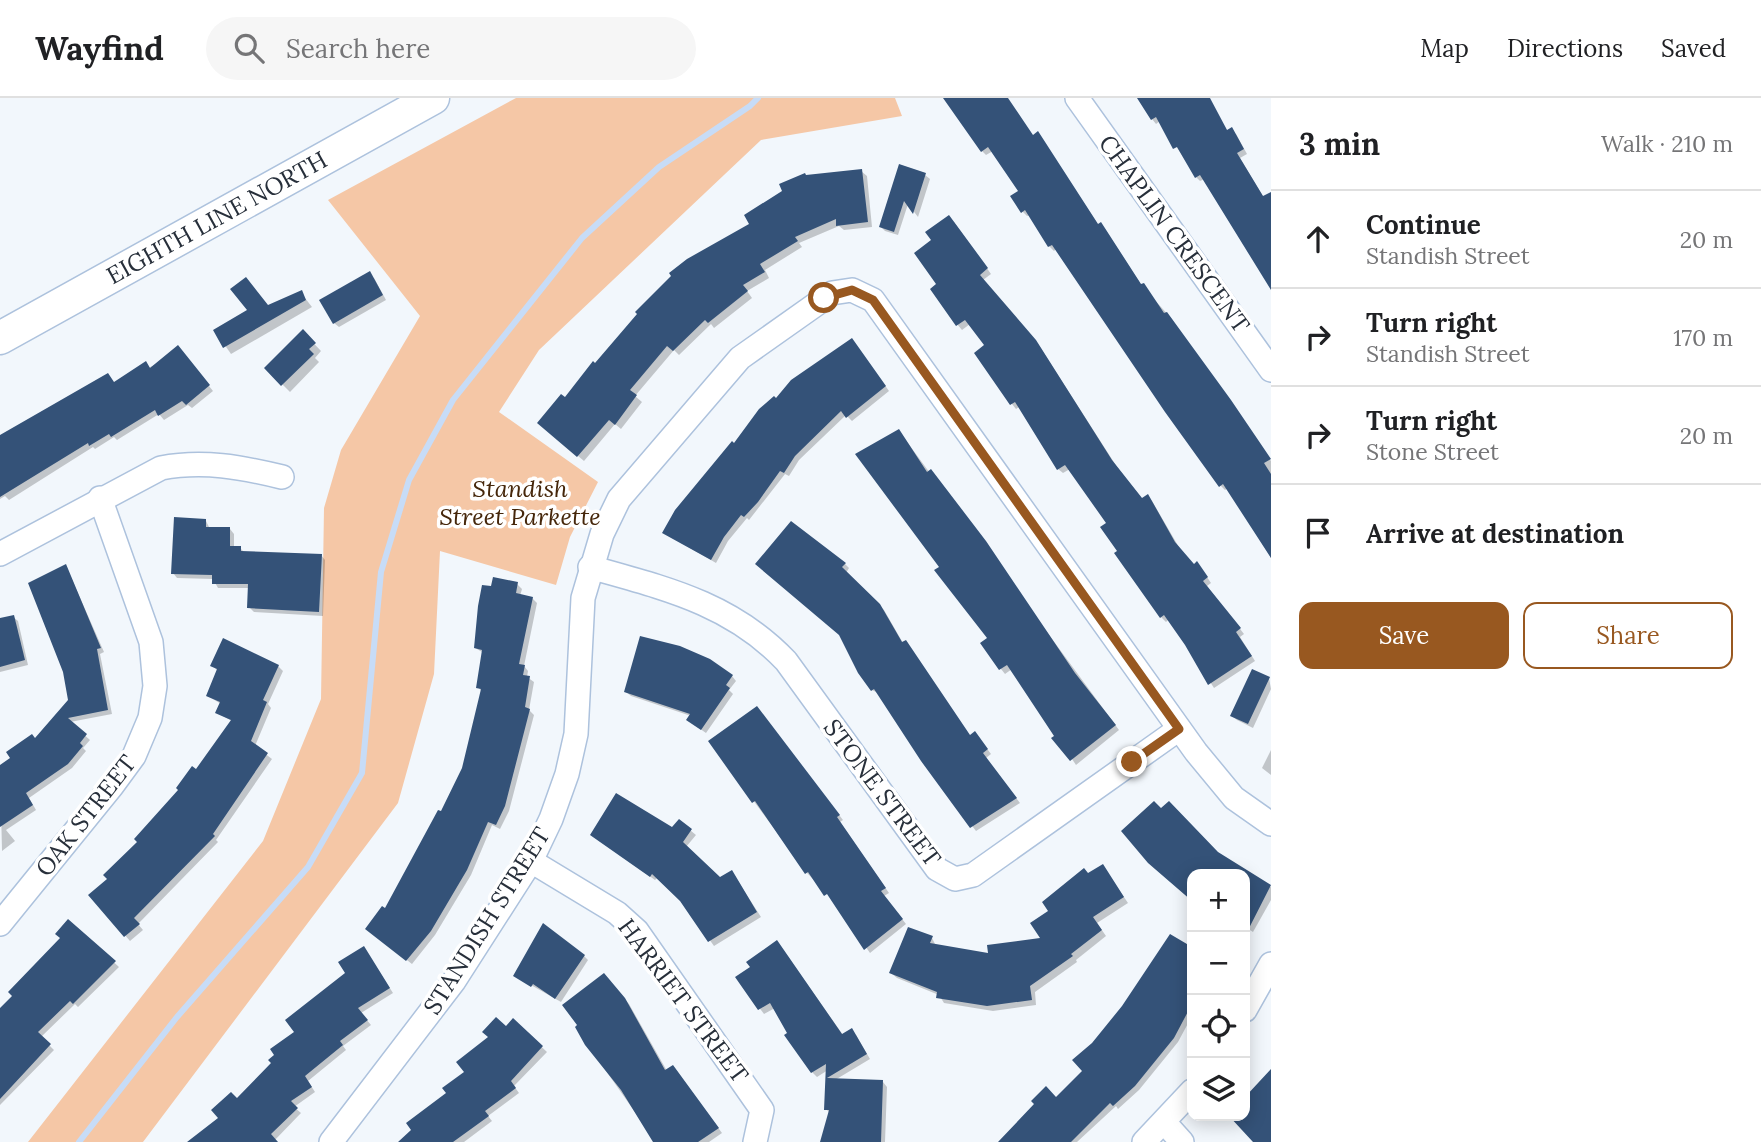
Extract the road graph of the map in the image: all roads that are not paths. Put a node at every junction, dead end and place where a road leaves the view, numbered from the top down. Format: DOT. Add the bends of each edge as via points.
graph roads {
  1 [pos="433,98"];
  2 [pos="1077,98"];
  3 [pos="0,338"];
  4 [pos="1271,370"];
  5 [pos="282,477"];
  6 [pos="100,498"];
  7 [pos="0,554"];
  8 [pos="590,567"];
  9 [pos="1179,729"];
  10 [pos="1271,824"];
  11 [pos="531,861"];
  12 [pos="0,924"];
  13 [pos="1271,964"];
  14 [pos="1250,1001"];
  15 [pos="1187,1097"];
  16 [pos="1164,1122"];
  17 [pos="331,1142"];
  18 [pos="755,1142"];
  19 [pos="1144,1142"];
  20 [pos="1182,1142"];
  1 -- 3 [label="street, EIGHTH LINE NORTH"];
  2 -- 4 [label="street, CHAPLIN CRESCENT"];
  5 -- 6 [label="street" via="223,464 182,464 145,474"];
  6 -- 7 [label="street"];
  6 -- 12 [label="street, OAK STREET" via="151,642 155,686 150,718 144,738 112,786"];
  8 -- 9 [label="street, STONE STREET" via="705,603 762,636 786,661 937,869 955,879 973,875"];
  8 -- 9 [label="street, STANDISH STREET" via="620,499 740,358 824,298 852,290 873,300 881,310"];
  8 -- 11 [label="street, STANDISH STREET" via="583,598 576,733 568,774"];
  9 -- 10 [label="street" via="1234,798"];
  11 -- 17 [label="street, STANDISH STREET" via="454,981"];
  11 -- 18 [label="street, HARRIET STREET" via="617,913 637,931 758,1102 762,1110"];
  13 -- 14 [label="street"];
  15 -- 16 [label="street"];
  16 -- 19 [label="street"];
  16 -- 20 [label="street"];
}
